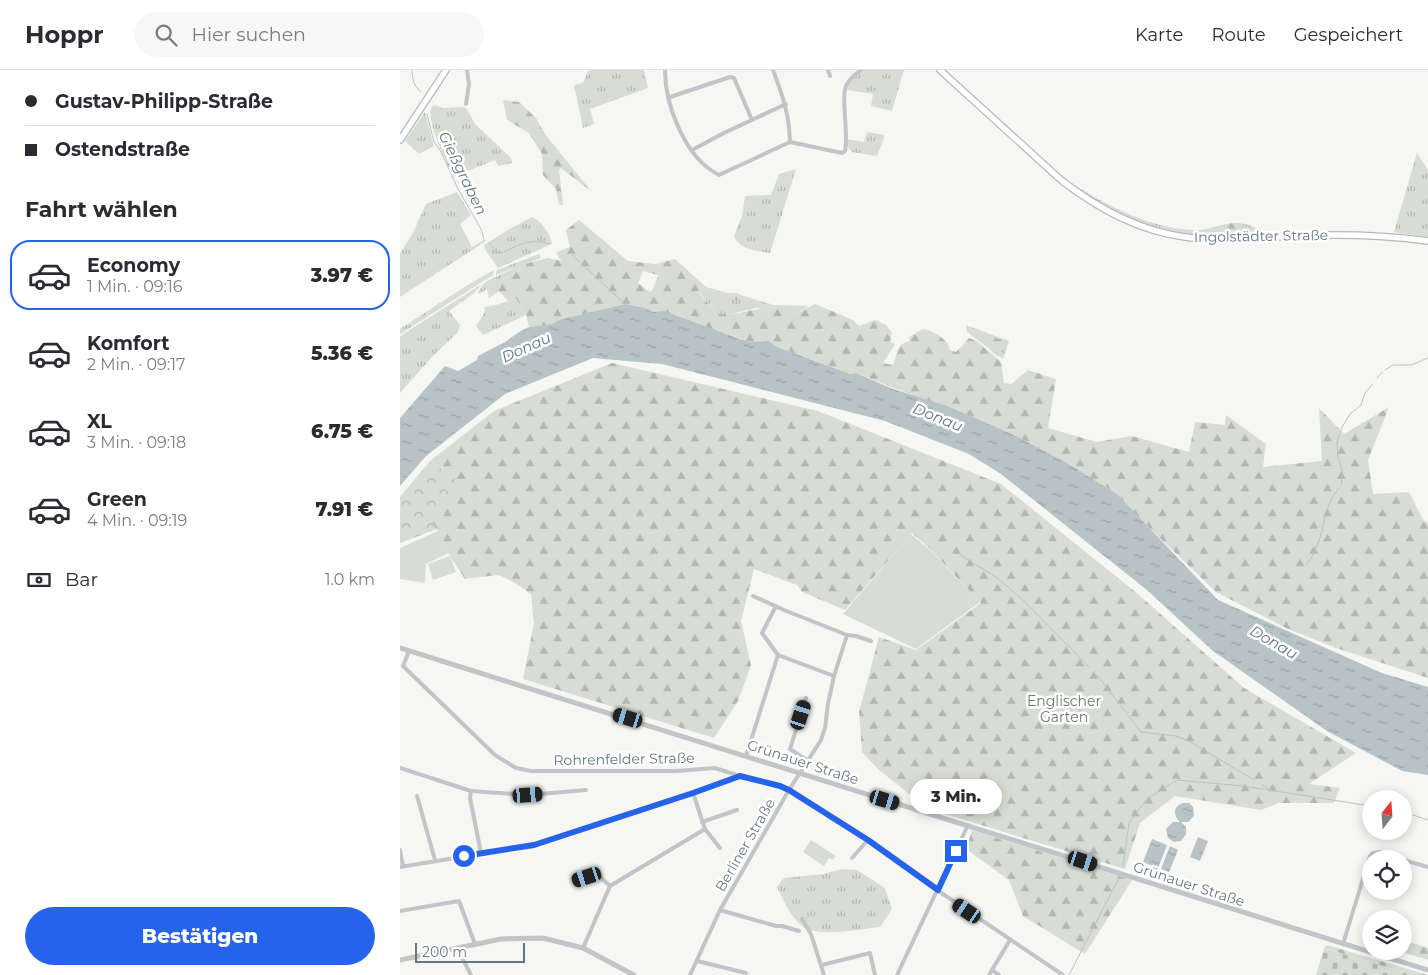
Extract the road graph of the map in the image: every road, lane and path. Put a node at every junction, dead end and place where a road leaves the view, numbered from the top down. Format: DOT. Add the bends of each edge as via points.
graph roads {
  1 [pos="446,70"];
  2 [pos="467,70"];
  3 [pos="665,70"];
  4 [pos="773,70"];
  5 [pos="828,70"];
  6 [pos="861,70"];
  7 [pos="940,70"];
  8 [pos="830,76"];
  9 [pos="670,97"];
  10 [pos="466,104"];
  11 [pos="786,104"];
  12 [pos="752,120"];
  13 [pos="400,140"];
  14 [pos="790,142"];
  15 [pos="692,150"];
  16 [pos="1428,241"];
  17 [pos="754,596"];
  18 [pos="776,606"];
  19 [pos="847,635"];
  20 [pos="871,641"];
  21 [pos="400,648"];
  22 [pos="409,651"];
  23 [pos="778,655"];
  24 [pos="401,665"];
  25 [pos="834,676"];
  26 [pos="806,698"];
  27 [pos="746,756"];
  28 [pos="808,761"];
  29 [pos="400,768"];
  30 [pos="801,773"];
  31 [pos="740,776"];
  32 [pos="586,790"];
  33 [pos="789,790"];
  34 [pos="471,791"];
  35 [pos="693,793"];
  36 [pos="417,796"];
  37 [pos="737,810"];
  38 [pos="702,822"];
  39 [pos="968,825"];
  40 [pos="705,829"];
  41 [pos="868,840"];
  42 [pos="720,848"];
  43 [pos="400,850"];
  44 [pos="481,853"];
  45 [pos="852,858"];
  46 [pos="435,860"];
  47 [pos="1412,862"];
  48 [pos="401,866"];
  49 [pos="1428,867"];
  50 [pos="578,880"];
  51 [pos="1362,882"];
  52 [pos="610,886"];
  53 [pos="938,890"];
  54 [pos="720,910"];
  55 [pos="400,911"];
  56 [pos="802,919"];
  57 [pos="799,930"];
  58 [pos="1010,940"];
  59 [pos="475,944"];
  60 [pos="1343,944"];
  61 [pos="457,948"];
  62 [pos="583,948"];
  63 [pos="400,960"];
  64 [pos="697,961"];
  65 [pos="822,965"];
  66 [pos="992,970"];
  67 [pos="1428,970"];
  68 [pos="746,973"];
  69 [pos="471,975"];
  70 [pos="634,975"];
  71 [pos="690,975"];
  72 [pos="824,975"];
  73 [pos="875,975"];
  74 [pos="897,975"];
  75 [pos="989,975"];
  76 [pos="999,975"];
  77 [pos="1063,975"];
  1 -- 13 [label="main road"];
  2 -- 10 [label="street"];
  3 -- 9 [label="street"];
  4 -- 11 [label="street"];
  5 -- 8 [label="street"];
  6 -- 14 [label="street" via="844,90 845,150"];
  7 -- 16 [label="main road, Ingolstädter Straße" via="1081,196 1148,228 1184,237 1212,239 1355,235"];
  9 -- 12 [label="street" via="734,78"];
  9 -- 15 [label="street" via="674,119"];
  11 -- 12 [label="street"];
  11 -- 14 [label="street"];
  12 -- 15 [label="street"];
  14 -- 15 [label="street" via="719,175 710,171"];
  17 -- 18 [label="street"];
  18 -- 19 [label="street"];
  18 -- 23 [label="street" via="762,633"];
  19 -- 20 [label="street"];
  19 -- 25 [label="street, Berliner Straße"];
  21 -- 22 [label="street, Grünauer Straße"];
  22 -- 24 [label="street, Rohrenfelder Straße"];
  22 -- 27 [label="street, Grünauer Straße"];
  23 -- 25 [label="street"];
  23 -- 27 [label="street"];
  24 -- 31 [label="street, Rohrenfelder Straße" via="495,754 516,768 531,771 714,768"];
  25 -- 28 [label="street, Berliner Straße" via="825,728"];
  26 -- 28 [label="street" via="790,749"];
  27 -- 30 [label="street, Grünauer Straße"];
  28 -- 30 [label="street, Berliner Straße"];
  29 -- 34 [label="street"];
  30 -- 33 [label="street, Berliner Straße"];
  30 -- 39 [label="street, Grünauer Straße"];
  31 -- 33 [label="street, Rohrenfelder Straße"];
  31 -- 35 [label="street"];
  32 -- 34 [label="street" via="528,795"];
  33 -- 41 [label="street, Rohrenfelder Straße"];
  33 -- 54 [label="street, Berliner Straße"];
  34 -- 44 [label="street"];
  35 -- 38 [label="street"];
  35 -- 44 [label="street" via="534,845"];
  36 -- 46 [label="street"];
  37 -- 38 [label="street"];
  38 -- 40 [label="street"];
  39 -- 53 [label="street"];
  39 -- 60 [label="street, Grünauer Straße"];
  40 -- 42 [label="street"];
  40 -- 52 [label="street"];
  41 -- 45 [label="street"];
  41 -- 53 [label="street, Rohrenfelder Straße"];
  43 -- 48 [label="street"];
  44 -- 46 [label="street"];
  46 -- 48 [label="street"];
  47 -- 49 [label="street"];
  50 -- 52 [label="street" via="597,874"];
  51 -- 60 [label="street"];
  52 -- 62 [label="street"];
  53 -- 58 [label="street, Rohrenfelder Straße"];
  53 -- 74 [label="street"];
  54 -- 57 [label="street, Berliner Straße"];
  54 -- 64 [label="street, Berliner Straße"];
  55 -- 59 [label="street" via="459,900"];
  56 -- 65 [label="street"];
  58 -- 66 [label="street"];
  58 -- 77 [label="street, Rohrenfelder Straße"];
  59 -- 61 [label="street"];
  59 -- 62 [label="street" via="510,937 543,938"];
  60 -- 67 [label="street, Grünauer Straße"];
  61 -- 63 [label="street"];
  61 -- 69 [label="street"];
  62 -- 70 [label="street"];
  64 -- 68 [label="street"];
  64 -- 71 [label="street, Berliner Straße"];
  65 -- 72 [label="street"];
  65 -- 73 [label="street" via="870,953"];
  66 -- 75 [label="street"];
  66 -- 76 [label="street"];
}
